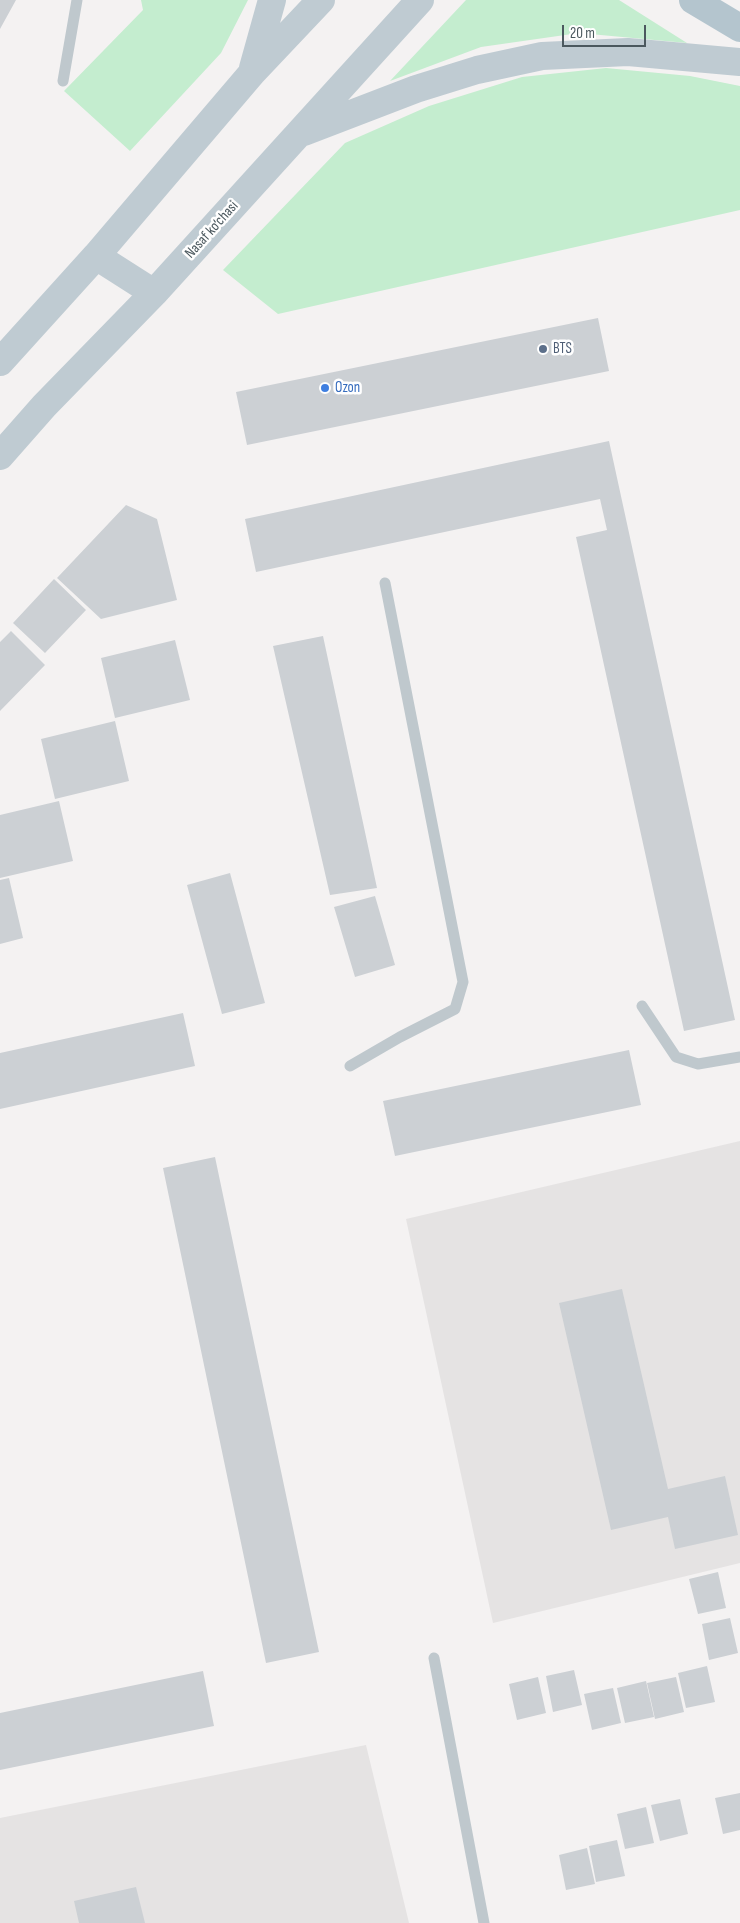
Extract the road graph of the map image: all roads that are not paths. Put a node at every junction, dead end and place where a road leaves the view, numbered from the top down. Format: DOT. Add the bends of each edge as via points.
graph roads {
  1 [pos="77,0"];
  2 [pos="272,0"];
  3 [pos="321,0"];
  4 [pos="420,0"];
  5 [pos="693,0"];
  6 [pos="740,28"];
  7 [pos="740,62"];
  8 [pos="252,73"];
  9 [pos="63,81"];
  10 [pos="300,133"];
  11 [pos="96,256"];
  12 [pos="154,293"];
  13 [pos="0,362"];
  14 [pos="0,456"];
  15 [pos="385,583"];
  16 [pos="642,1006"];
  17 [pos="740,1057"];
  18 [pos="350,1066"];
  19 [pos="434,1658"];
  20 [pos="484,1923"];
  1 -- 9 [label="lane"];
  2 -- 8 [label="main road"];
  3 -- 8 [label="main road"];
  4 -- 10 [label="main road, Nasaf ko‘chasi"];
  5 -- 6 [label="main road"];
  7 -- 10 [label="main road" via="628,52 542,56 477,70"];
  8 -- 11 [label="main road"];
  10 -- 12 [label="main road, Nasaf ko‘chasi"];
  11 -- 12 [label="main road"];
  11 -- 13 [label="main road"];
  12 -- 14 [label="main road, Nasaf ko‘chasi"];
  15 -- 18 [label="lane" via="463,982 454,1009"];
  16 -- 17 [label="lane" via="676,1057 698,1064"];
  19 -- 20 [label="lane"];
}
